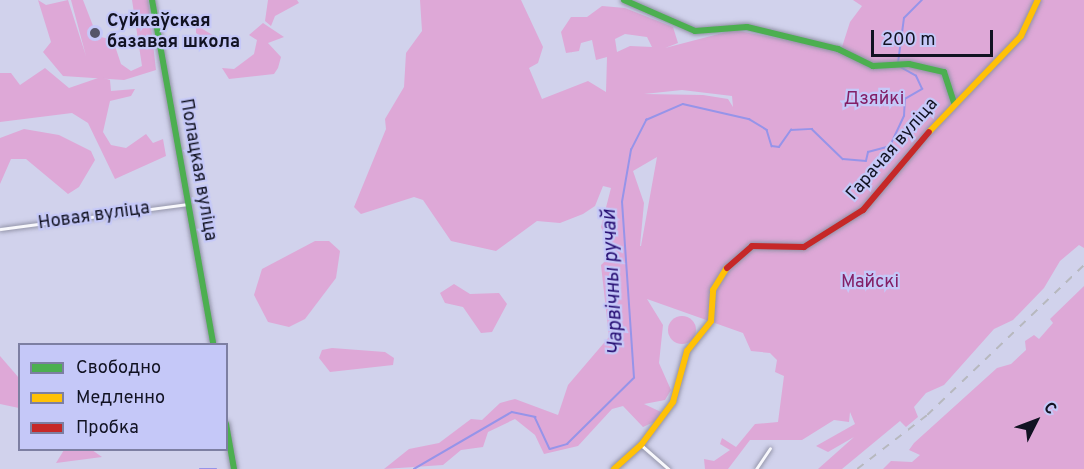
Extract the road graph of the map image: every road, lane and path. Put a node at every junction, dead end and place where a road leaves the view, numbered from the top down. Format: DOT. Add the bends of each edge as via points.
graph roads {
  1 [pos="152,0"];
  2 [pos="624,0"];
  3 [pos="1038,0"];
  4 [pos="954,102"];
  5 [pos="188,204"];
  6 [pos="0,229"];
  7 [pos="213,343"];
  8 [pos="228,435"];
  9 [pos="641,445"];
  10 [pos="770,448"];
  11 [pos="234,469"];
  12 [pos="614,469"];
  13 [pos="669,469"];
  14 [pos="756,469"];
  1 -- 5 [label="street, Полацкая вуліца"];
  2 -- 4 [label="street" via="695,31 757,29 838,49 873,66 909,64 944,72"];
  3 -- 4 [label="street, Гарачая вуліца" via="1021,36"];
  4 -- 9 [label="street, Гарачая вуліца" via="863,210 832,233 797,249 752,246 732,259 716,283 711,321 687,351 674,402"];
  5 -- 6 [label="street, Новая вуліца"];
  5 -- 7 [label="street, Полацкая вуліца"];
  8 -- 11 [label="street"];
  9 -- 12 [label="street"];
  9 -- 13 [label="street"];
  10 -- 14 [label="street"];
}
